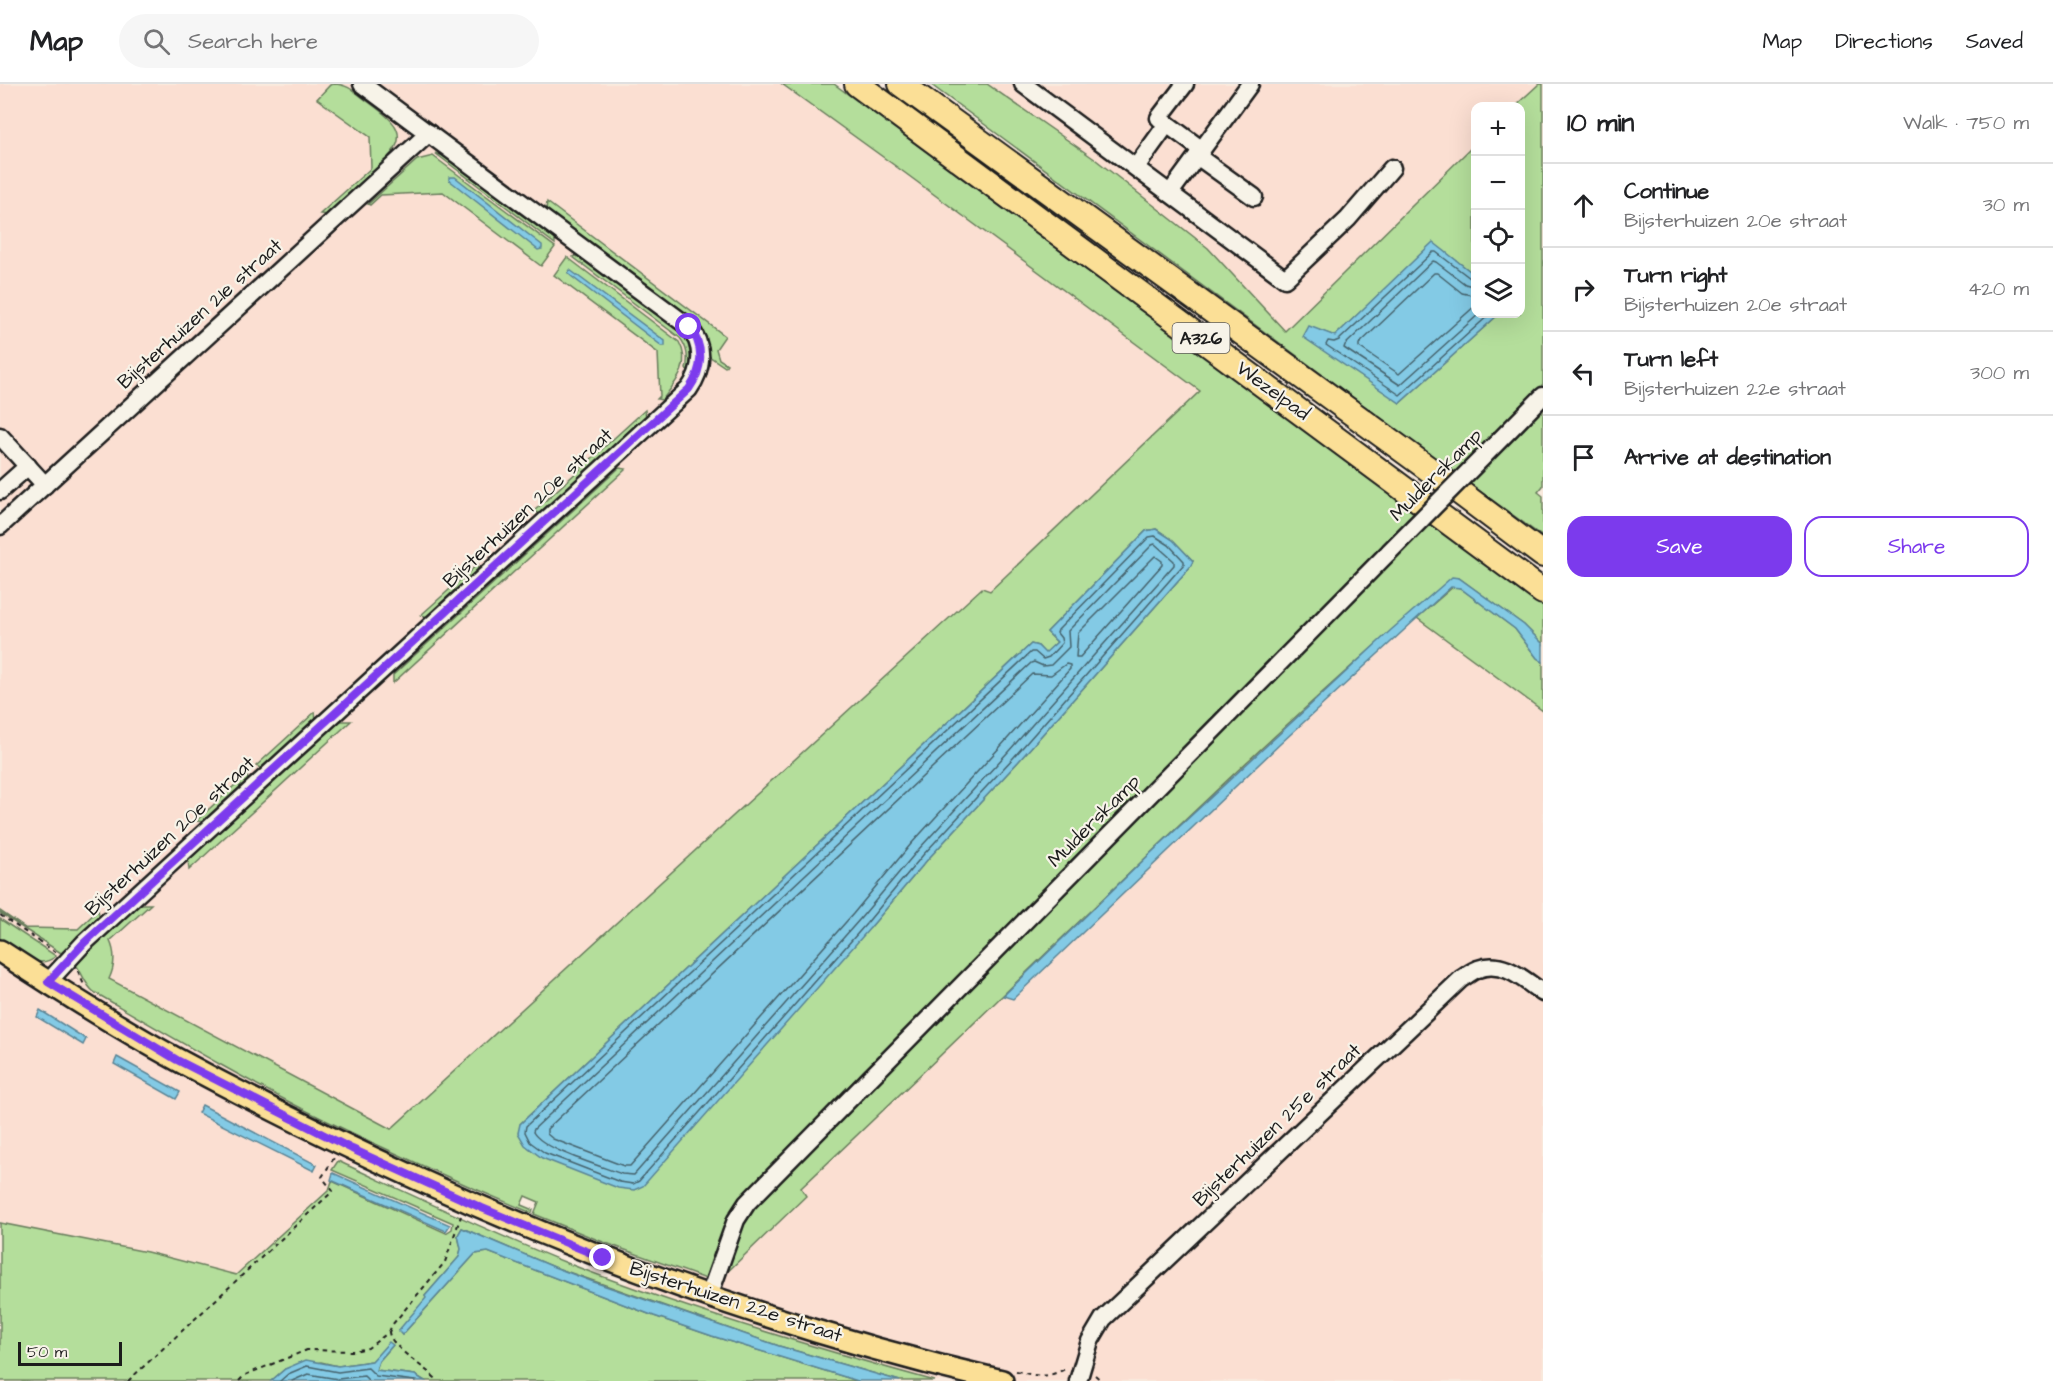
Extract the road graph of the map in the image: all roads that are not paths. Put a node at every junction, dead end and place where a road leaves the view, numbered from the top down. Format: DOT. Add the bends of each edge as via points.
graph roads {
  1 [pos="362,84"];
  2 [pos="857,84"];
  3 [pos="901,84"];
  4 [pos="1023,84"];
  5 [pos="1185,84"];
  6 [pos="1250,84"];
  7 [pos="1167,124"];
  8 [pos="429,133"];
  9 [pos="1200,153"];
  10 [pos="1136,167"];
  11 [pos="1392,168"];
  12 [pos="1170,193"];
  13 [pos="1254,197"];
  14 [pos="1543,396"];
  15 [pos="0,436"];
  16 [pos="27,466"];
  17 [pos="45,485"];
  18 [pos="0,491"];
  19 [pos="0,526"];
  20 [pos="1543,555"];
  21 [pos="1543,592"];
  22 [pos="0,951"];
  23 [pos="48,982"];
  24 [pos="1543,993"];
  25 [pos="709,1296"];
  26 [pos="992,1380"];
  27 [pos="1078,1381"];
  1 -- 8 [label="street, Bijsterhuizen 20e straat"];
  2 -- 21 [label="highway, Wezelpad / A326"];
  3 -- 20 [label="highway, Wezelpad / A326"];
  4 -- 10 [label="street"];
  5 -- 7 [label="street" via="1159,118"];
  6 -- 9 [label="street"];
  7 -- 9 [label="street"];
  7 -- 10 [label="street"];
  8 -- 17 [label="street, Bijsterhuizen 21e straat"];
  8 -- 23 [label="street, Bijsterhuizen 20e straat" via="689,327 700,347 698,374 689,389 67,960"];
  9 -- 12 [label="street"];
  9 -- 13 [label="street"];
  10 -- 12 [label="street"];
  11 -- 12 [label="street" via="1348,219 1285,279"];
  14 -- 25 [label="street, Mulderskamp, bridge" via="747,1203 736,1220"];
  15 -- 16 [label="street"];
  16 -- 17 [label="street"];
  16 -- 18 [label="street"];
  17 -- 19 [label="street, Bijsterhuizen 21e straat"];
  22 -- 23 [label="main road, Bijsterhuizen 22e straat"];
  23 -- 25 [label="main road, Bijsterhuizen 22e straat" via="177,1060 352,1149 581,1249"];
  24 -- 27 [label="street, Bijsterhuizen 25e straat" via="1515,973 1497,966 1478,968 1461,979 1103,1319 1090,1341"];
  25 -- 26 [label="main road, Bijsterhuizen 22e straat"];
}
